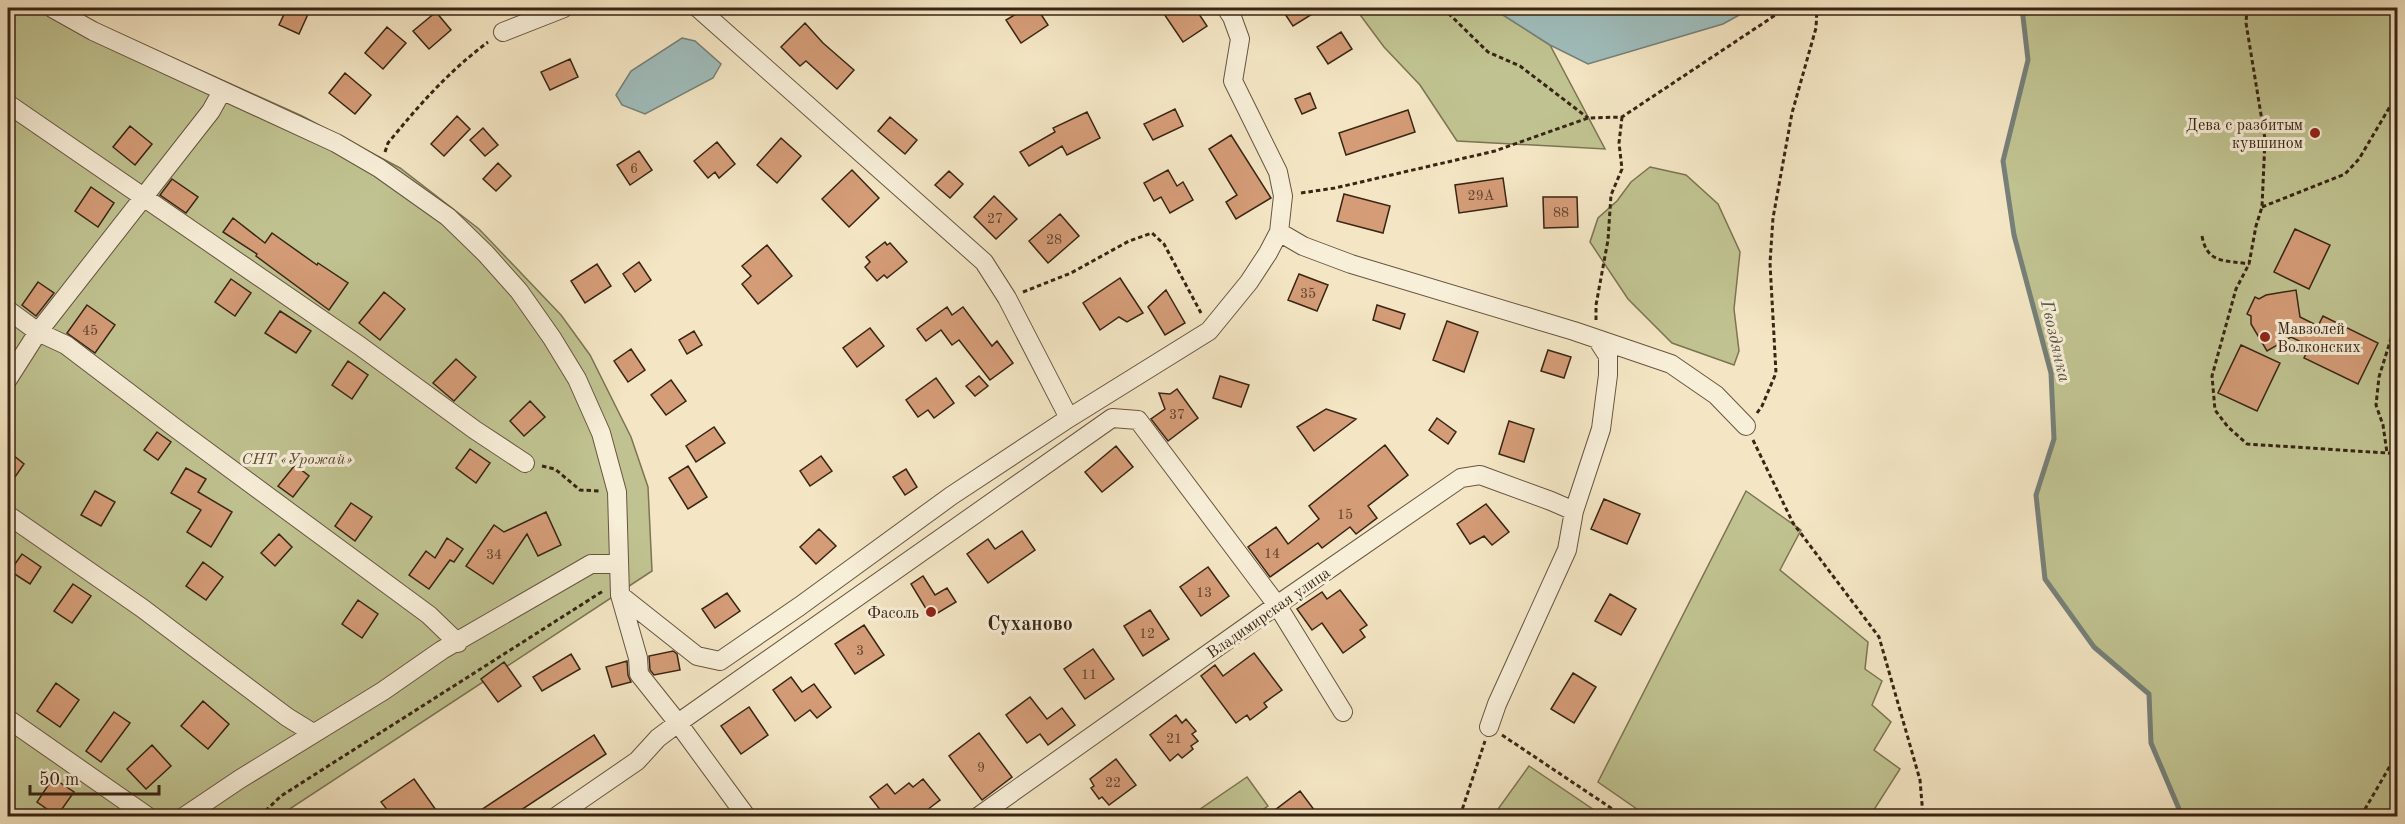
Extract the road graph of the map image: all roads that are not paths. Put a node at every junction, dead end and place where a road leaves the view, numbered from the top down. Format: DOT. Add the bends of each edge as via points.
graph roads {
  1 [pos="52,8"];
  2 [pos="564,8"];
  3 [pos="698,8"];
  4 [pos="1226,8"];
  5 [pos="502,32"];
  6 [pos="222,91"];
  7 [pos="8,104"];
  8 [pos="143,198"];
  9 [pos="1279,232"];
  10 [pos="8,310"];
  11 [pos="38,332"];
  12 [pos="1597,339"];
  13 [pos="8,379"];
  14 [pos="1069,418"];
  15 [pos="1746,426"];
  16 [pos="525,463"];
  17 [pos="1574,511"];
  18 [pos="8,514"];
  19 [pos="619,580"];
  20 [pos="1277,604"];
  21 [pos="458,643"];
  22 [pos="1343,712"];
  23 [pos="8,719"];
  24 [pos="678,723"];
  25 [pos="1489,727"];
  26 [pos="313,733"];
  27 [pos="147,816"];
  28 [pos="185,816"];
  29 [pos="557,816"];
  30 [pos="746,816"];
  31 [pos="979,816"];
  1 -- 6 [label="street"];
  2 -- 5 [label="street"];
  3 -- 14 [label="street" via="984,262"];
  4 -- 9 [label="street" via="1240,39 1233,81 1278,172 1283,196"];
  6 -- 8 [label="street" via="211,111"];
  6 -- 19 [label="street" via="379,168 448,217 519,291 577,379 601,433 617,492"];
  7 -- 8 [label="street"];
  8 -- 11 [label="street"];
  8 -- 16 [label="street"];
  9 -- 12 [label="street" via="1302,246 1350,264"];
  9 -- 14 [label="street" via="1249,282 1209,331"];
  10 -- 11 [label="street"];
  11 -- 13 [label="street"];
  11 -- 21 [label="street" via="66,345 429,615"];
  12 -- 15 [label="street" via="1671,364 1716,395"];
  12 -- 17 [label="street" via="1608,356 1607,386 1601,429"];
  14 -- 19 [label="street" via="951,496 720,661 697,656"];
  17 -- 20 [label="street, Владимирская улица" via="1480,475 1461,478"];
  17 -- 25 [label="street" via="1567,550"];
  18 -- 26 [label="street"];
  19 -- 21 [label="street" via="591,564"];
  19 -- 24 [label="street" via="639,674"];
  20 -- 22 [label="street"];
  20 -- 24 [label="street" via="1138,420 1112,418"];
  20 -- 31 [label="street, Владимирская улица"];
  21 -- 26 [label="street"];
  23 -- 27 [label="street"];
  24 -- 29 [label="street" via="637,760"];
  24 -- 30 [label="street"];
  26 -- 28 [label="street"];
}
